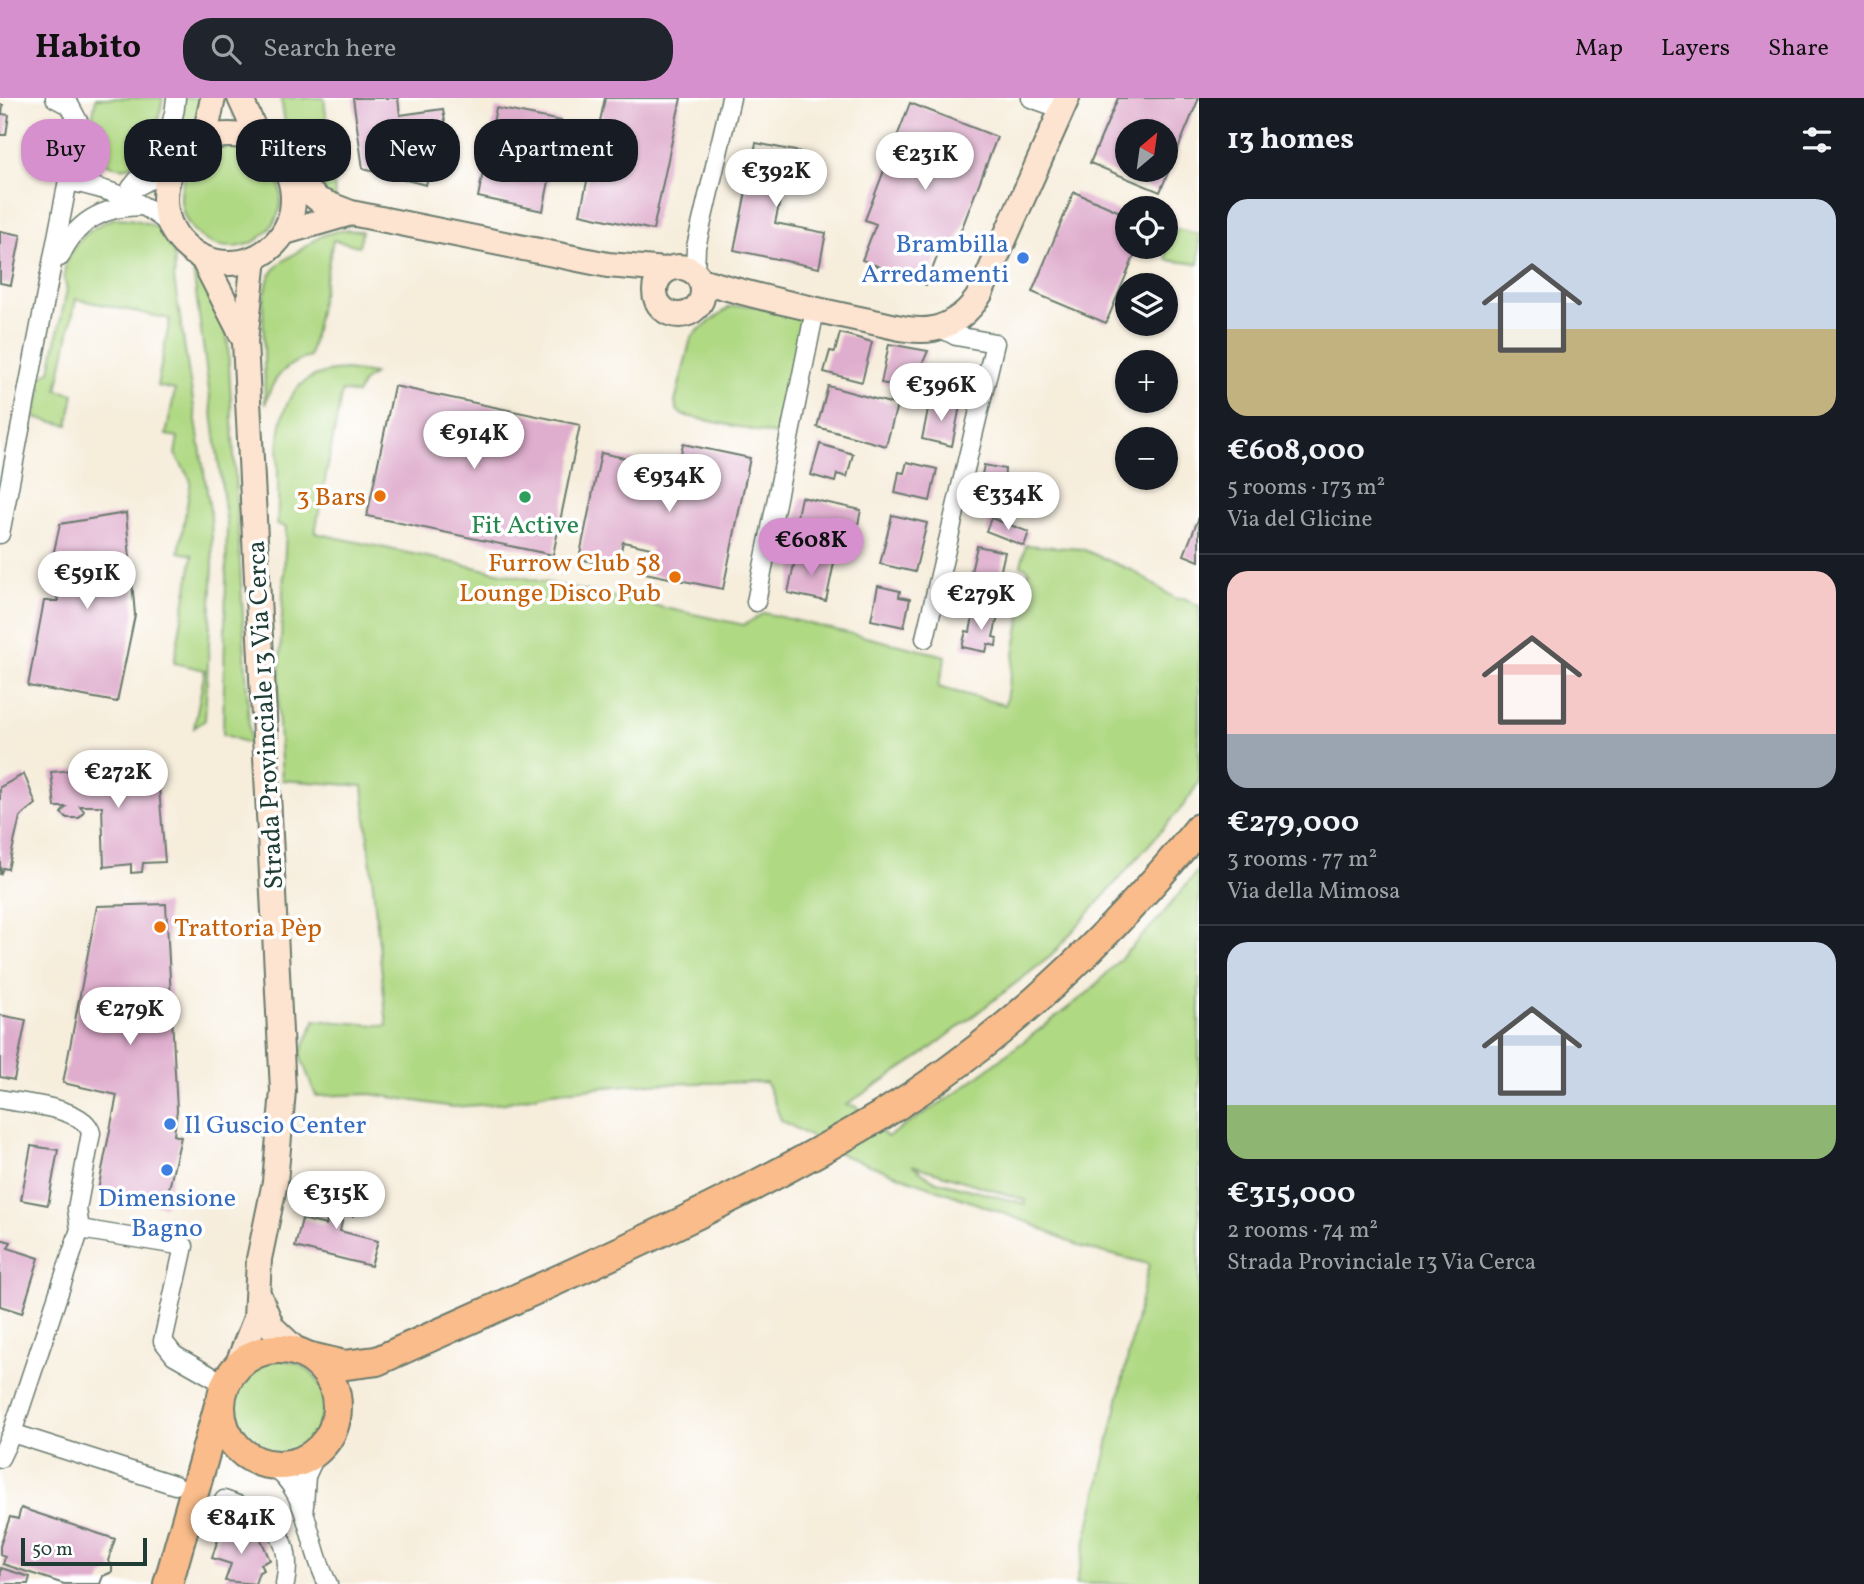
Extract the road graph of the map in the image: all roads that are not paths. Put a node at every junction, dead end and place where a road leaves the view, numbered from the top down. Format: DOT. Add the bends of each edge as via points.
graph roads {
  1 [pos="55,98"];
  2 [pos="176,98"];
  3 [pos="213,98"];
  4 [pos="240,98"];
  5 [pos="731,98"];
  6 [pos="1031,98"];
  7 [pos="1064,103"];
  8 [pos="78,104"];
  9 [pos="208,119"];
  10 [pos="250,119"];
  11 [pos="68,182"];
  12 [pos="74,182"];
  13 [pos="141,182"];
  14 [pos="170,182"];
  15 [pos="290,182"];
  16 [pos="296,182"];
  17 [pos="123,190"];
  18 [pos="143,206"];
  19 [pos="351,214"];
  20 [pos="172,227"];
  21 [pos="285,232"];
  22 [pos="202,257"];
  23 [pos="254,258"];
  24 [pos="608,265"];
  25 [pos="684,273"];
  26 [pos="50,279"];
  27 [pos="745,293"];
  28 [pos="655,299"];
  29 [pos="698,306"];
  30 [pos="816,310"];
  31 [pos="939,327"];
  32 [pos="245,341"];
  33 [pos="5,483"];
  34 [pos="0,534"];
  35 [pos="756,602"];
  36 [pos="925,638"];
  37 [pos="1199,828"];
  38 [pos="0,1099"];
  39 [pos="80,1229"];
  40 [pos="258,1296"];
  41 [pos="303,1354"];
  42 [pos="377,1361"];
  43 [pos="228,1383"];
  44 [pos="335,1422"];
  45 [pos="12,1433"];
  46 [pos="319,1448"];
  47 [pos="254,1457"];
  48 [pos="0,1458"];
  49 [pos="202,1472"];
  50 [pos="175,1485"];
  51 [pos="224,1500"];
  52 [pos="304,1513"];
  53 [pos="168,1584"];
  54 [pos="285,1584"];
  55 [pos="328,1584"];
  1 -- 8 [label="street"];
  2 -- 17 [label="street" via="166,140 151,165"];
  3 -- 9 [label="street"];
  4 -- 10 [label="street"];
  5 -- 25 [label="street" via="696,247"];
  6 -- 7 [label="street"];
  7 -- 31 [label="street" via="980,294 965,313"];
  11 -- 26 [label="street"];
  12 -- 17 [label="street"];
  13 -- 17 [label="street"];
  14 -- 20 [label="street" via="165,201"];
  15 -- 21 [label="street" via="293,204"];
  16 -- 19 [label="street" via="314,197"];
  17 -- 18 [label="street"];
  18 -- 20 [label="street"];
  18 -- 26 [label="street" via="115,207 78,228"];
  19 -- 21 [label="street"];
  19 -- 24 [label="street"];
  20 -- 22 [label="street, Strada Provinciale 13 Via Cerca" via="184,244"];
  21 -- 23 [label="street"];
  22 -- 23 [label="street" via="237,263"];
  22 -- 32 [label="street, Strada Provinciale 13 Via Cerca"];
  23 -- 32 [label="street, Strada Provinciale 13 Via Cerca"];
  24 -- 25 [label="street"];
  24 -- 28 [label="street" via="626,273"];
  25 -- 27 [label="street"];
  25 -- 28 [label="street" via="655,283"];
  25 -- 29 [label="street" via="703,291"];
  26 -- 33 [label="street"];
  27 -- 29 [label="street"];
  27 -- 30 [label="street"];
  28 -- 29 [label="street" via="675,315"];
  30 -- 31 [label="street" via="922,330"];
  30 -- 35 [label="street"];
  31 -- 36 [label="street" via="956,336 995,343"];
  32 -- 40 [label="street, Strada Provinciale 13 Via Cerca" via="283,1091"];
  33 -- 34 [label="street"];
  37 -- 42 [label="main road" via="1156,881 1066,973 963,1057 883,1114 684,1223"];
  38 -- 39 [label="street" via="74,1114 89,1125 77,1209"];
  39 -- 43 [label="street" via="184,1247 163,1341 173,1355"];
  39 -- 45 [label="street"];
  40 -- 41 [label="street, Strada Provinciale 13 Via Cerca" via="272,1327"];
  40 -- 43 [label="street, Strada Provinciale 13 Via Cerca" via="254,1329"];
  41 -- 42 [label="main road" via="345,1365"];
  41 -- 43 [label="main road" via="264,1350"];
  41 -- 44 [label="main road, Strada Provinciale 13 Via Cerca" via="322,1368 332,1384"];
  42 -- 44 [label="main road" via="353,1385"];
  43 -- 47 [label="main road" via="226,1431"];
  43 -- 49 [label="main road, Strada Provinciale 13 Via Cerca"];
  44 -- 46 [label="main road"];
  45 -- 48 [label="street"];
  45 -- 50 [label="street"];
  46 -- 47 [label="main road" via="293,1463"];
  46 -- 52 [label="street" via="306,1476"];
  47 -- 49 [label="main road" via="226,1450 215,1454"];
  47 -- 52 [label="street" via="293,1485"];
  49 -- 53 [label="main road, Strada Provinciale 13 Via Cerca"];
  51 -- 54 [label="street" via="257,1512 277,1531 287,1558"];
  52 -- 55 [label="street"];
}
